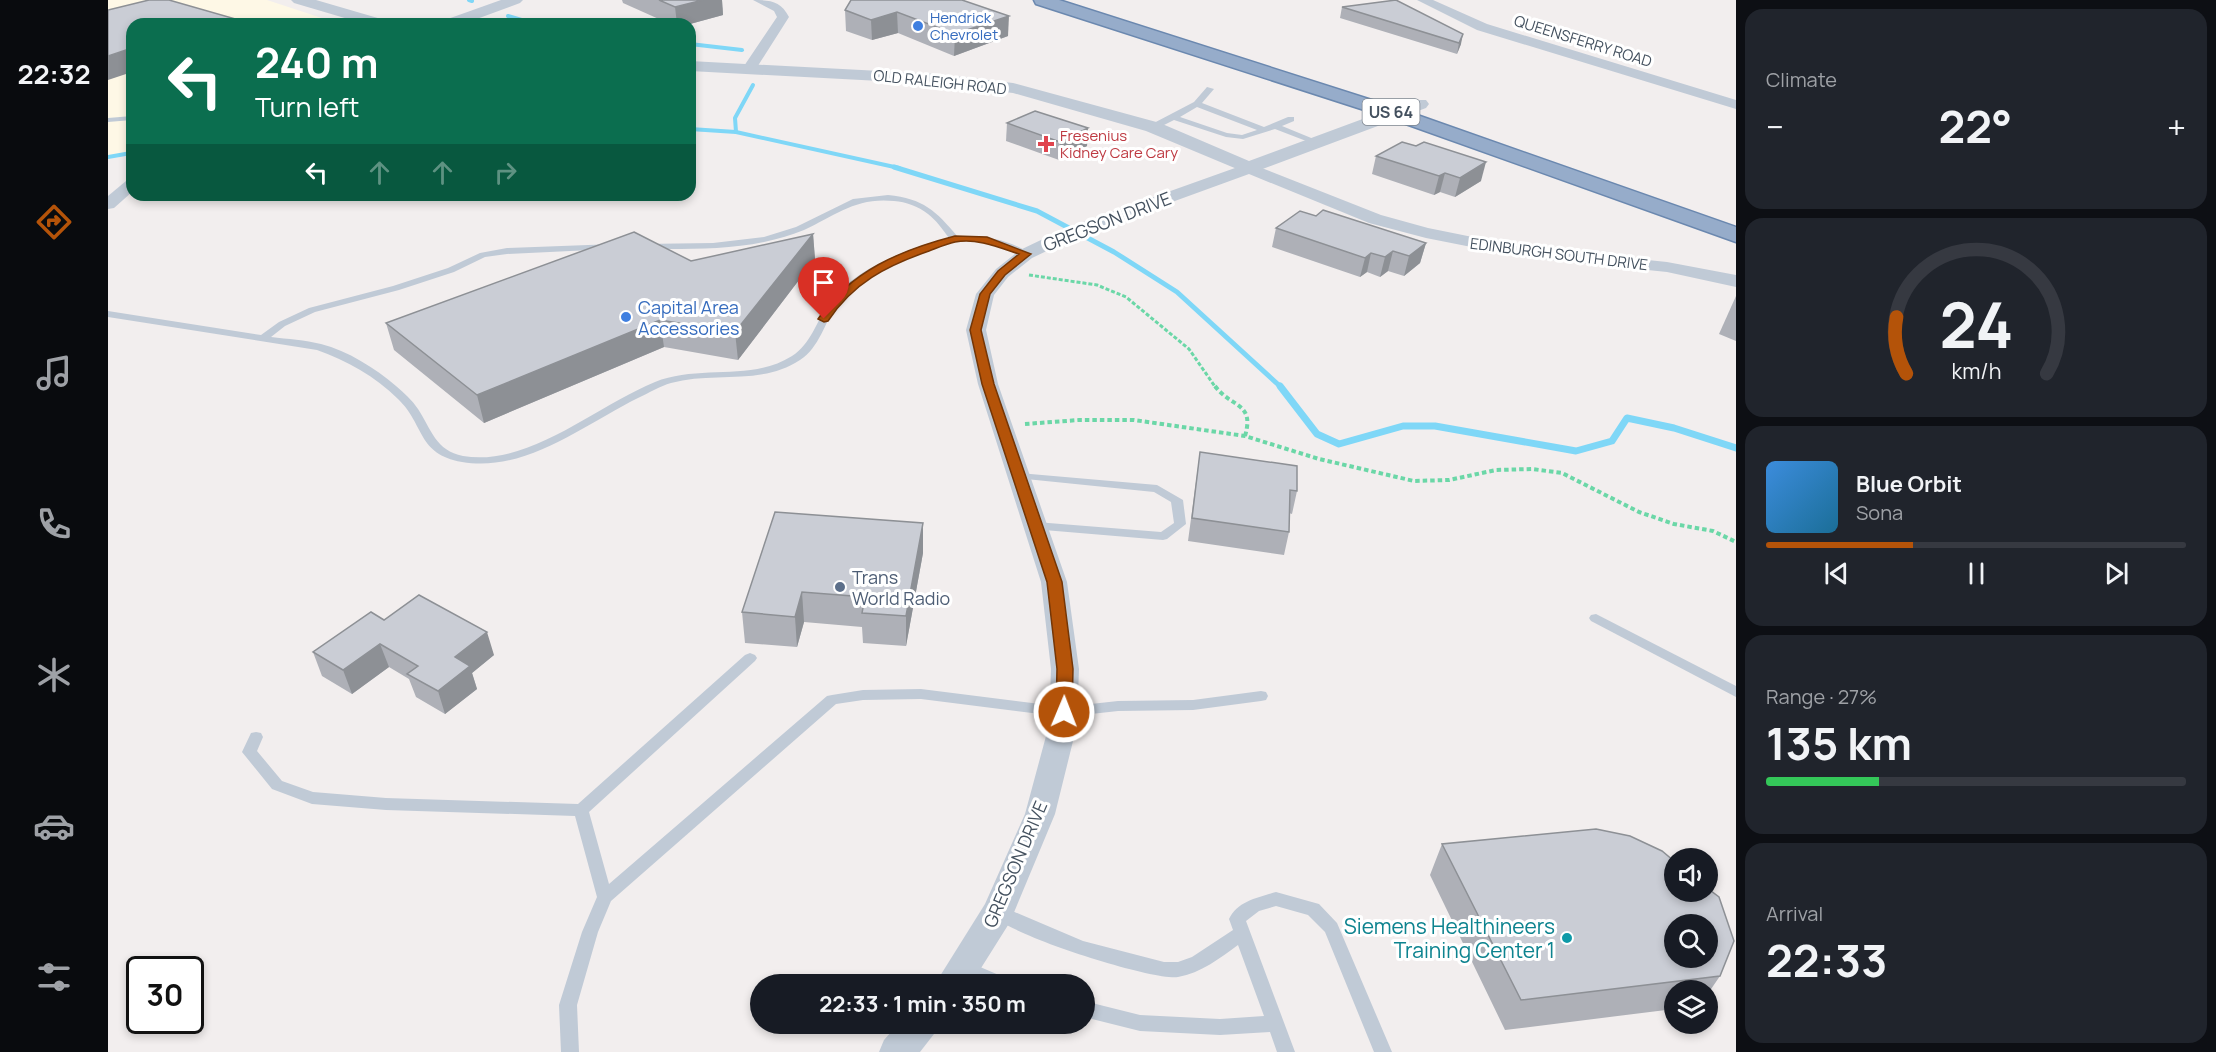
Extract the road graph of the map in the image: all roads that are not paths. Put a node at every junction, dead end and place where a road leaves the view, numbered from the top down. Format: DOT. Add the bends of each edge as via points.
graph roads {
  1 [pos="299,0"];
  2 [pos="515,0"];
  3 [pos="759,0"];
  4 [pos="1042,0"];
  5 [pos="1097,0"];
  6 [pos="1423,0"];
  7 [pos="361,18"];
  8 [pos="465,18"];
  9 [pos="696,66"];
  10 [pos="749,69"];
  11 [pos="1210,89"];
  12 [pos="1197,104"];
  13 [pos="1420,104"];
  14 [pos="1736,105"];
  15 [pos="1396,114"];
  16 [pos="1174,117"];
  17 [pos="1195,117"];
  18 [pos="126,118"];
  19 [pos="1291,119"];
  20 [pos="108,120"];
  21 [pos="1186,121"];
  22 [pos="1210,123"];
  23 [pos="1201,126"];
  24 [pos="1275,126"];
  25 [pos="1153,127"];
  26 [pos="1225,128"];
  27 [pos="1264,130"];
  28 [pos="1215,132"];
  29 [pos="1511,135"];
  30 [pos="1317,142"];
  31 [pos="1249,168"];
  32 [pos="126,189"];
  33 [pos="108,204"];
  34 [pos="1736,235"];
  35 [pos="955,239"];
  36 [pos="618,246"];
  37 [pos="640,246"];
  38 [pos="1031,256"];
  39 [pos="1736,281"];
  40 [pos="108,314"];
  41 [pos="263,338"];
  42 [pos="1019,476"];
  43 [pos="1036,526"];
  44 [pos="1596,618"];
  45 [pos="750,658"];
  46 [pos="1736,692"];
  47 [pos="1261,696"];
  48 [pos="1064,712"];
  49 [pos="256,737"];
  50 [pos="581,810"];
  51 [pos="605,897"];
  52 [pos="998,912"];
  53 [pos="1242,932"];
  54 [pos="959,974"];
  55 [pos="1095,1013"];
  56 [pos="1275,1024"];
  57 [pos="913,1034"];
  58 [pos="570,1052"];
  59 [pos="897,1052"];
  60 [pos="1286,1052"];
  61 [pos="1383,1052"];
  1 -- 7 [label="street"];
  2 -- 8 [label="street"];
  3 -- 10 [label="street" via="779,9 783,17"];
  4 -- 15 [label="highway, US 64"];
  5 -- 13 [label="highway, US 64"];
  6 -- 14 [label="street, QUEENSFERRY ROAD" via="1482,27"];
  9 -- 10 [label="street, OLD RALEIGH ROAD"];
  10 -- 25 [label="street, OLD RALEIGH ROAD" via="983,84 1065,101"];
  11 -- 12 [label="lane"];
  12 -- 16 [label="lane"];
  12 -- 27 [label="lane" via="1208,112"];
  13 -- 15 [label="street, GREGSON DRIVE"];
  13 -- 29 [label="highway, US 64"];
  15 -- 30 [label="street, GREGSON DRIVE"];
  15 -- 34 [label="highway, US 64"];
  16 -- 21 [label="lane"];
  16 -- 25 [label="lane"];
  17 -- 21 [label="lane"];
  18 -- 20 [label="lane"];
  19 -- 24 [label="lane"];
  21 -- 23 [label="lane"];
  22 -- 23 [label="lane"];
  23 -- 28 [label="lane"];
  24 -- 27 [label="lane"];
  24 -- 30 [label="lane"];
  25 -- 31 [label="street, OLD RALEIGH ROAD"];
  26 -- 28 [label="lane"];
  27 -- 28 [label="lane" via="1243,137"];
  30 -- 31 [label="street, GREGSON DRIVE"];
  31 -- 38 [label="street, GREGSON DRIVE" via="1092,225"];
  31 -- 39 [label="street, EDINBURGH SOUTH DRIVE" via="1375,219 1426,233 1522,252 1667,267"];
  32 -- 33 [label="street"];
  35 -- 37 [label="lane" via="925,207 904,200 877,198 850,202 802,229 764,239"];
  35 -- 38 [label="lane" via="987,240"];
  35 -- 41 [label="lane" via="876,269 852,286 836,301 808,349 796,359 766,370 701,375 657,384 529,450 495,460 444,456 432,445 404,399 363,365 319,347"];
  36 -- 41 [label="lane" via="483,255 387,292 312,310"];
  38 -- 42 [label="street, GREGSON DRIVE" via="1002,273 985,294 976,330 988,384"];
  40 -- 41 [label="lane"];
  42 -- 43 [label="street, GREGSON DRIVE"];
  42 -- 43 [label="lane" via="1157,489 1177,500 1180,524 1163,536"];
  43 -- 48 [label="street, GREGSON DRIVE" via="1054,582 1065,669"];
  44 -- 46 [label="lane"];
  45 -- 50 [label="lane"];
  47 -- 48 [label="lane" via="1193,705 1118,706"];
  48 -- 51 [label="lane" via="921,694 832,699"];
  48 -- 52 [label="street, GREGSON DRIVE" via="1040,814"];
  49 -- 50 [label="lane" via="249,752 277,785 312,798"];
  50 -- 51 [label="lane"];
  51 -- 58 [label="lane" via="568,1005"];
  52 -- 53 [label="lane" via="1090,952 1169,970 1219,950"];
  52 -- 54 [label="street, GREGSON DRIVE"];
  53 -- 56 [label="lane"];
  53 -- 61 [label="lane" via="1237,919 1254,905 1276,899 1313,909 1331,928"];
  55 -- 56 [label="lane" via="1140,1023 1220,1027"];
  56 -- 60 [label="lane"];
  57 -- 59 [label="street"];
}
